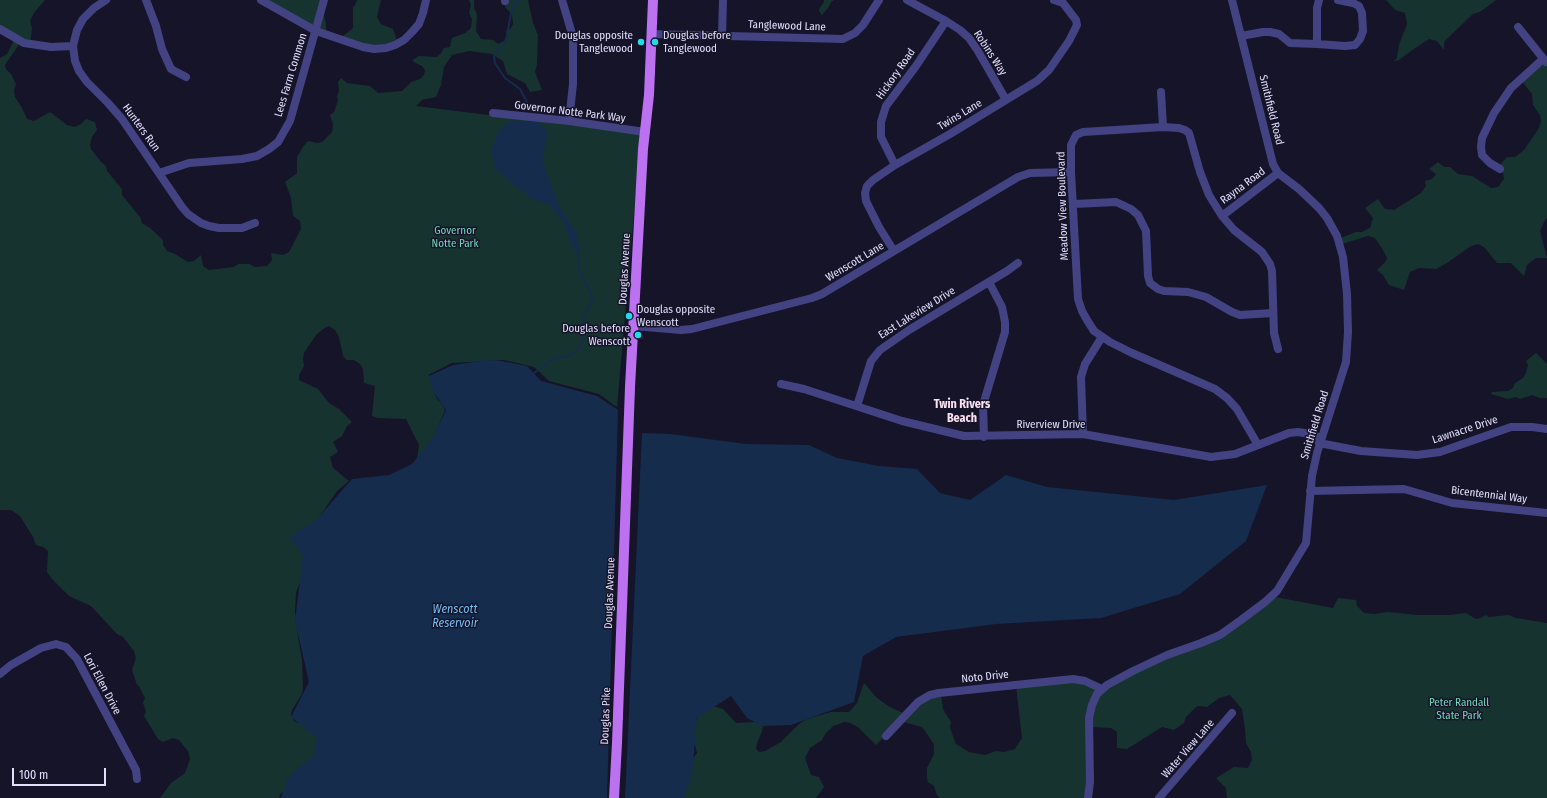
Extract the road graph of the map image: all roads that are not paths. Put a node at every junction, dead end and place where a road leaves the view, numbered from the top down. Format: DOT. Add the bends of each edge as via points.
graph roads {
  1 [pos="106,0"];
  2 [pos="146,0"];
  3 [pos="261,0"];
  4 [pos="324,0"];
  5 [pos="426,0"];
  6 [pos="562,0"];
  7 [pos="653,0"];
  8 [pos="723,0"];
  9 [pos="879,0"];
  10 [pos="907,0"];
  11 [pos="1054,0"];
  12 [pos="1232,0"];
  13 [pos="1319,0"];
  14 [pos="1338,0"];
  15 [pos="946,21"];
  16 [pos="1518,27"];
  17 [pos="0,29"];
  18 [pos="316,31"];
  19 [pos="651,34"];
  20 [pos="722,36"];
  21 [pos="1241,36"];
  22 [pos="1317,44"];
  23 [pos="73,46"];
  24 [pos="1545,61"];
  25 [pos="186,77"];
  26 [pos="1161,92"];
  27 [pos="1006,100"];
  28 [pos="493,113"];
  29 [pos="569,121"];
  30 [pos="1163,127"];
  31 [pos="645,132"];
  32 [pos="894,165"];
  33 [pos="1500,169"];
  34 [pos="1071,172"];
  35 [pos="159,173"];
  36 [pos="1278,173"];
  37 [pos="1074,204"];
  38 [pos="1222,216"];
  39 [pos="255,223"];
  40 [pos="894,251"];
  41 [pos="1018,263"];
  42 [pos="989,282"];
  43 [pos="1273,313"];
  44 [pos="634,326"];
  45 [pos="1102,337"];
  46 [pos="1278,350"];
  47 [pos="781,384"];
  48 [pos="857,406"];
  49 [pos="1547,429"];
  50 [pos="1083,434"];
  51 [pos="984,437"];
  52 [pos="1320,440"];
  53 [pos="1258,445"];
  54 [pos="1310,492"];
  55 [pos="1547,513"];
  56 [pos="621,635"];
  57 [pos="0,674"];
  58 [pos="1102,689"];
  59 [pos="1232,713"];
  60 [pos="886,736"];
  61 [pos="137,779"];
  62 [pos="614,798"];
  63 [pos="1088,798"];
  64 [pos="1159,798"];
  1 -- 23 [label="street, Hunters Run" via="83,19"];
  2 -- 25 [label="street" via="171,69"];
  3 -- 18 [label="street"];
  4 -- 18 [label="street, Lees Farm Common"];
  5 -- 18 [label="street" via="419,24 404,40 386,48 363,47"];
  6 -- 29 [label="street" via="573,37 573,84"];
  7 -- 19 [label="main road, Douglas Avenue"];
  8 -- 20 [label="street"];
  9 -- 20 [label="street, Tanglewood Lane" via="862,25 843,39"];
  10 -- 15 [label="street, Robins Way"];
  11 -- 27 [label="street, Twins Lane" via="1063,3 1076,20 1075,32 1037,81"];
  12 -- 21 [label="street, Smithfield Road"];
  13 -- 22 [label="street"];
  14 -- 22 [label="street" via="1353,3 1361,9 1361,36 1350,46"];
  15 -- 27 [label="street, Robins Way" via="960,30 978,51"];
  15 -- 32 [label="street, Hickory Road" via="886,106 881,122 881,138"];
  16 -- 24 [label="street"];
  17 -- 23 [label="street" via="24,43 51,47"];
  18 -- 35 [label="street, Lees Farm Common" via="290,121 278,142 257,156 189,162"];
  19 -- 20 [label="street, Tanglewood Lane"];
  19 -- 31 [label="main road, Douglas Avenue"];
  21 -- 22 [label="street" via="1270,32 1279,34 1290,43"];
  21 -- 36 [label="street, Smithfield Road" via="1268,147"];
  23 -- 35 [label="street, Hunters Run" via="79,71 122,119"];
  24 -- 33 [label="street" via="1515,83 1503,98 1482,138 1482,155"];
  26 -- 30 [label="street"];
  27 -- 32 [label="street, Twins Lane"];
  28 -- 29 [label="street, Governor Notte Park Way"];
  29 -- 31 [label="street, Governor Notte Park Way"];
  30 -- 34 [label="street, Meadow View Boulevard" via="1079,132 1071,144"];
  30 -- 38 [label="street, Meadow View Boulevard" via="1179,128 1189,133 1209,195"];
  31 -- 44 [label="main road, Douglas Avenue"];
  32 -- 40 [label="street, Twins Lane" via="873,180 865,193 866,201 879,227"];
  34 -- 37 [label="street, Meadow View Boulevard"];
  34 -- 40 [label="street, Wenscott Lane" via="1030,173 1018,177"];
  35 -- 39 [label="street, Hunters Run" via="182,207 201,223 209,226 242,228"];
  36 -- 38 [label="street, Rayna Road"];
  36 -- 52 [label="street, Smithfield Road" via="1320,208 1337,236 1343,257 1347,294 1346,362"];
  37 -- 43 [label="street" via="1116,202 1138,215 1146,231 1148,276 1150,283 1158,289 1206,297 1240,315"];
  37 -- 45 [label="street, Meadow View Boulevard" via="1078,300 1094,331"];
  38 -- 43 [label="street, Meadow View Boulevard" via="1234,230 1262,252 1270,264"];
  40 -- 44 [label="street, Wenscott Lane" via="812,298 692,329"];
  41 -- 42 [label="street, East Lakeview Drive"];
  42 -- 48 [label="street, East Lakeview Drive" via="880,350 871,362"];
  42 -- 51 [label="street" via="1002,307 1005,327 983,405"];
  43 -- 46 [label="street, Meadow View Boulevard"];
  44 -- 56 [label="main road, Douglas Avenue"];
  45 -- 50 [label="street" via="1085,364 1081,377"];
  45 -- 53 [label="street, Meadow View Boulevard" via="1215,389 1228,398 1237,409"];
  47 -- 48 [label="street, Riverview Drive"];
  48 -- 51 [label="street, Riverview Drive" via="945,432"];
  49 -- 52 [label="street, Lawnacre Drive" via="1511,427 1445,450 1417,455 1362,451"];
  50 -- 51 [label="street, Riverview Drive"];
  50 -- 53 [label="street, Riverview Drive" via="1211,456 1235,454"];
  52 -- 53 [label="street, Riverview Drive" via="1310,434 1298,432"];
  52 -- 54 [label="street, Smithfield Road"];
  54 -- 55 [label="street, Bicentennial Way" via="1404,489 1452,503"];
  54 -- 58 [label="street, Smithfield Road" via="1306,543 1273,595 1220,635 1168,655"];
  56 -- 62 [label="main road, Douglas Pike"];
  57 -- 61 [label="street, Lori Ellen Drive" via="41,648 56,644 66,647 77,660 136,770"];
  58 -- 60 [label="street, Noto Drive" via="1073,679 939,693 918,702"];
  58 -- 63 [label="street" via="1094,700 1090,718"];
  59 -- 64 [label="street, Water View Lane"];
}
